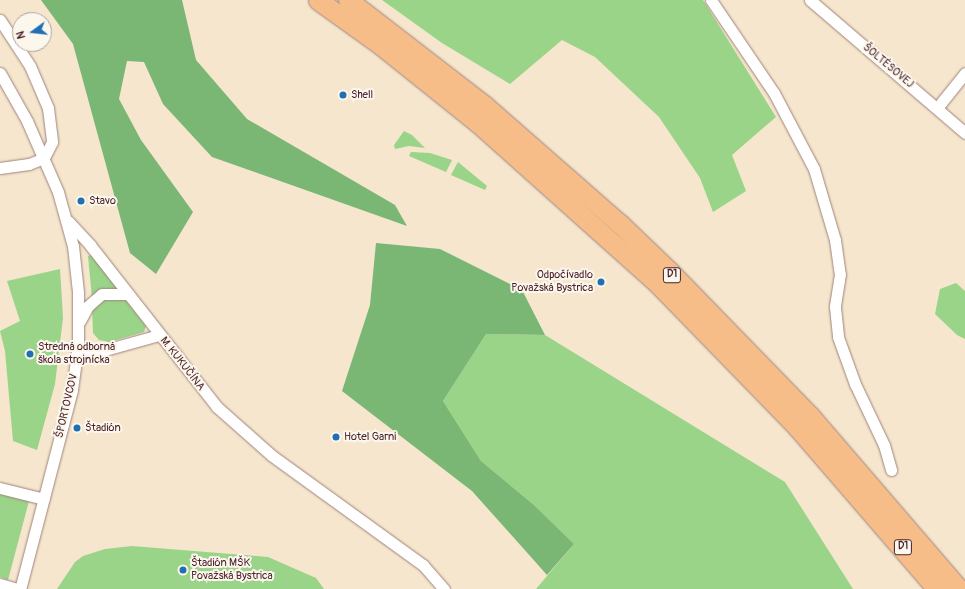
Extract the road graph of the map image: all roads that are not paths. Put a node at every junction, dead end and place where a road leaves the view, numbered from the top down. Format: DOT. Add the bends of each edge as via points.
graph roads {
  1 [pos="318,0"];
  2 [pos="348,0"];
  3 [pos="711,0"];
  4 [pos="810,0"];
  5 [pos="0,20"];
  6 [pos="0,73"];
  7 [pos="965,73"];
  8 [pos="937,108"];
  9 [pos="965,133"];
  10 [pos="44,158"];
  11 [pos="0,168"];
  12 [pos="67,220"];
  13 [pos="128,294"];
  14 [pos="79,322"];
  15 [pos="159,335"];
  16 [pos="76,358"];
  17 [pos="891,470"];
  18 [pos="0,488"];
  19 [pos="44,499"];
  20 [pos="0,584"];
  21 [pos="19,589"];
  22 [pos="444,589"];
  23 [pos="937,589"];
  24 [pos="959,589"];
  1 -- 23 [label="highway, D1" via="382,46 477,122 658,285 798,428"];
  2 -- 24 [label="highway, D1" via="485,106 659,262 810,416"];
  3 -- 17 [label="street" via="774,93 814,169 835,240 840,274 835,307 838,337 855,384 884,445"];
  4 -- 8 [label="street, ŠOLTÉSOVEJ"];
  5 -- 10 [label="street" via="30,66 48,108 52,142"];
  6 -- 10 [label="street, M. KUKUČÍNA"];
  7 -- 8 [label="street"];
  8 -- 9 [label="street, ŠOLTÉSOVEJ"];
  10 -- 11 [label="street" via="29,164"];
  10 -- 12 [label="street, M. KUKUČÍNA"];
  12 -- 13 [label="street, M. KUKUČÍNA"];
  12 -- 14 [label="street, ŠPORTOVCOV" via="77,276"];
  13 -- 14 [label="street" via="110,292 96,298"];
  13 -- 15 [label="street, M. KUKUČÍNA"];
  14 -- 16 [label="street, ŠPORTOVCOV"];
  15 -- 16 [label="street"];
  15 -- 22 [label="street, M. KUKUČÍNA" via="212,402 240,429 423,565"];
  16 -- 19 [label="street, ŠPORTOVCOV" via="72,390"];
  18 -- 19 [label="street"];
  19 -- 21 [label="street, ŠPORTOVCOV"];
  20 -- 21 [label="street"];
}
